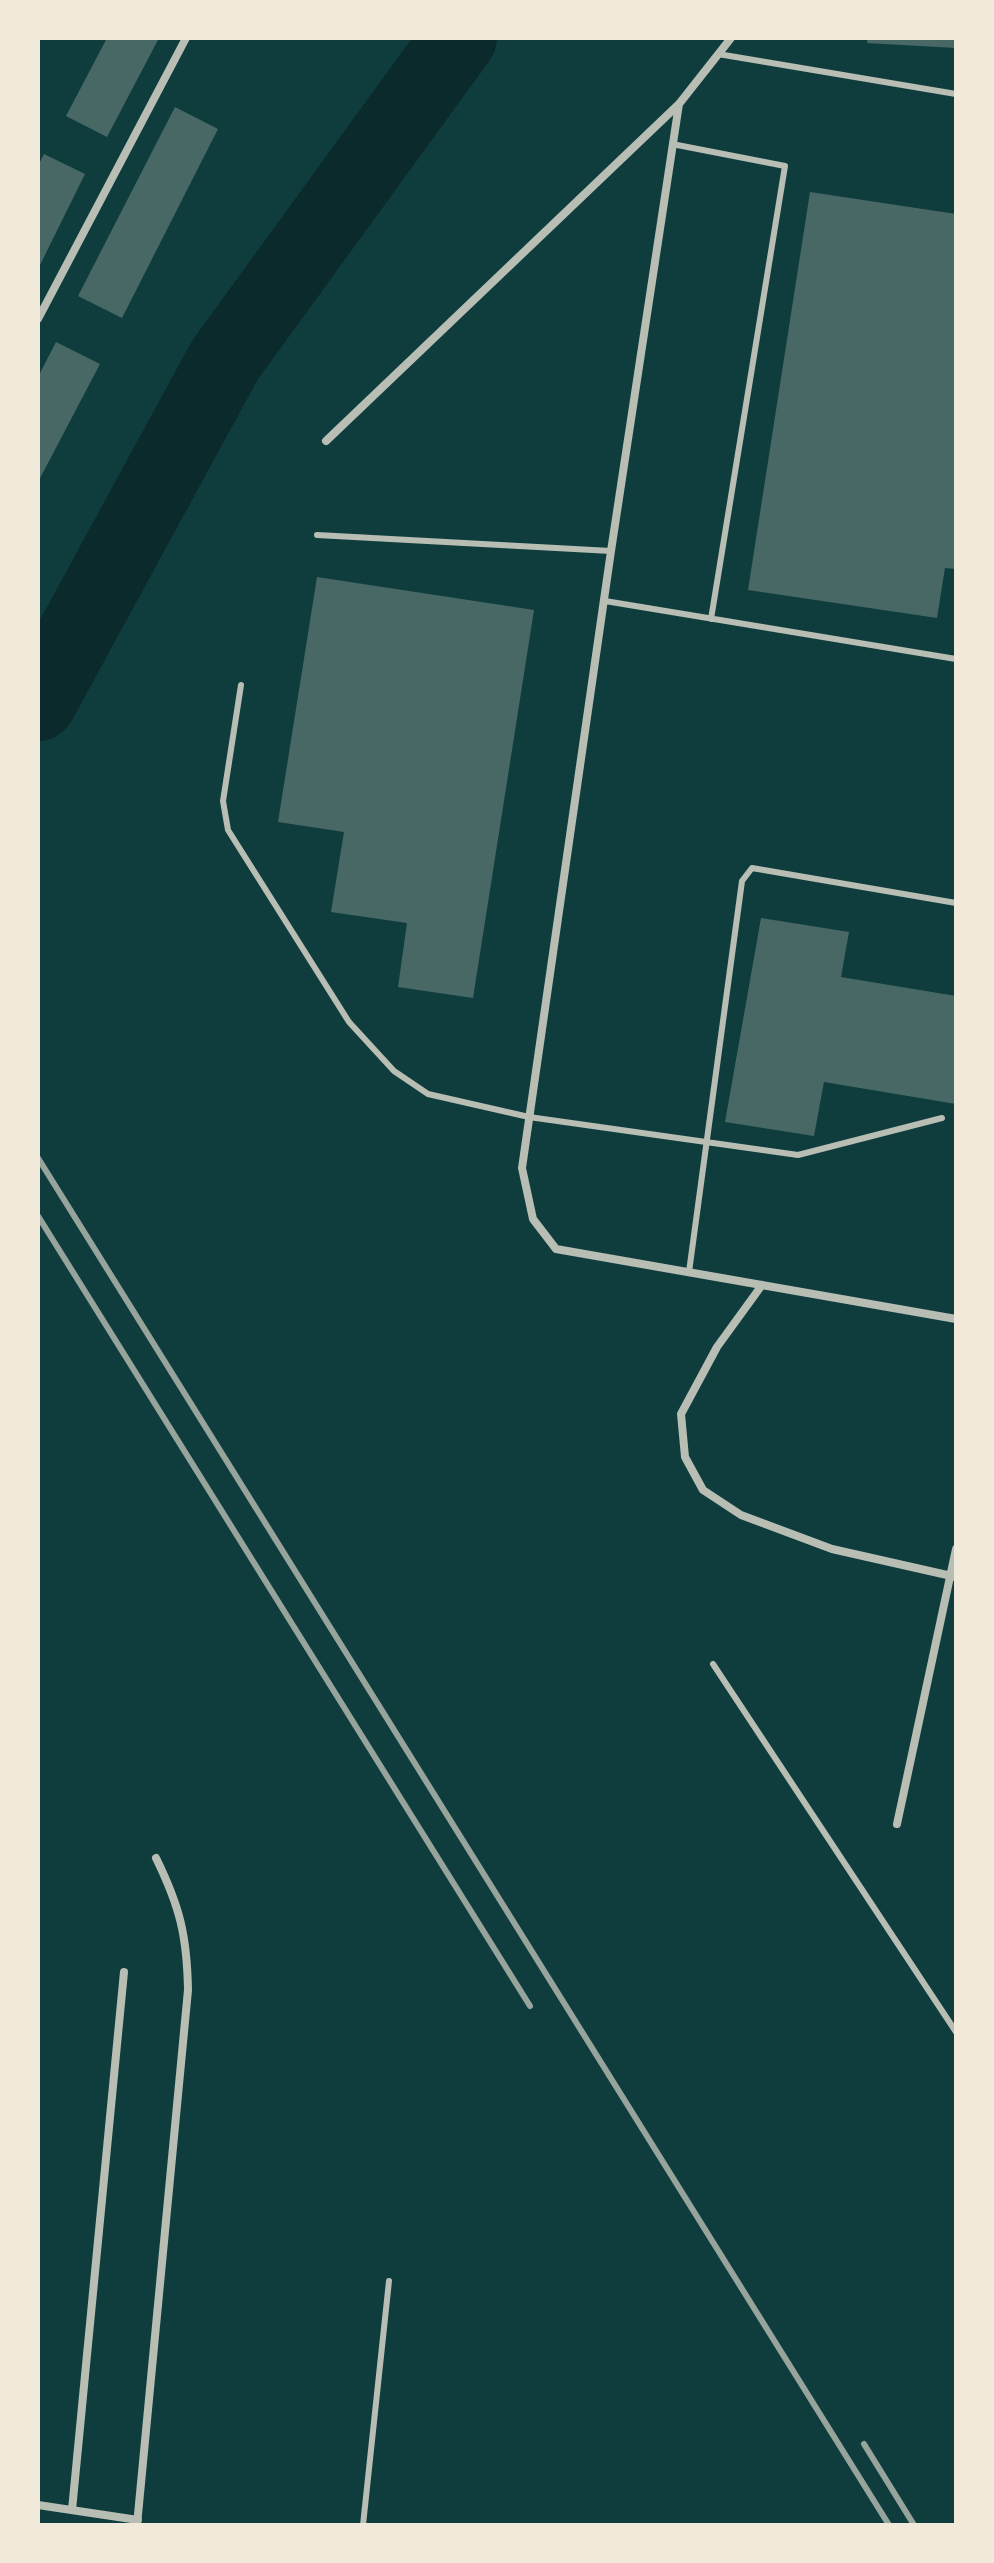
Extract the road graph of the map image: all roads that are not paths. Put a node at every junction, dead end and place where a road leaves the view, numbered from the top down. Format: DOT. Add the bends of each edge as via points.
graph roads {
  1 [pos="186,38"];
  2 [pos="731,38"];
  3 [pos="718,54"];
  4 [pos="956,94"];
  5 [pos="679,104"];
  6 [pos="672,144"];
  7 [pos="38,319"];
  8 [pos="326,441"];
  9 [pos="317,535"];
  10 [pos="611,551"];
  11 [pos="605,601"];
  12 [pos="711,619"];
  13 [pos="956,659"];
  14 [pos="241,685"];
  15 [pos="956,903"];
  16 [pos="529,1117"];
  17 [pos="942,1118"];
  18 [pos="706,1141"];
  19 [pos="689,1272"];
  20 [pos="762,1285"];
  21 [pos="956,1319"];
  22 [pos="956,1549"];
  23 [pos="953,1576"];
  24 [pos="713,1664"];
  25 [pos="897,1824"];
  26 [pos="156,1858"];
  27 [pos="124,1972"];
  28 [pos="956,2032"];
  29 [pos="389,2281"];
  30 [pos="38,2505"];
  31 [pos="72,2510"];
  32 [pos="138,2523"];
  33 [pos="363,2525"];
  1 -- 7 [label="street"];
  2 -- 3 [label="street"];
  3 -- 4 [label="lane"];
  3 -- 5 [label="street"];
  5 -- 6 [label="street"];
  5 -- 8 [label="street"];
  6 -- 10 [label="street"];
  6 -- 12 [label="lane" via="785,166"];
  9 -- 10 [label="lane"];
  10 -- 11 [label="street"];
  11 -- 12 [label="lane"];
  11 -- 16 [label="street"];
  12 -- 13 [label="lane"];
  14 -- 16 [label="lane" via="223,801 228,830 349,1022 394,1071 428,1094"];
  15 -- 18 [label="lane" via="752,868 742,881"];
  16 -- 18 [label="lane"];
  16 -- 19 [label="street" via="522,1168 533,1219 556,1249"];
  17 -- 18 [label="lane" via="798,1155"];
  18 -- 19 [label="lane"];
  19 -- 20 [label="street"];
  20 -- 21 [label="street"];
  20 -- 23 [label="street" via="717,1347 681,1414 685,1457 703,1490 741,1515 832,1549"];
  22 -- 23 [label="street"];
  23 -- 25 [label="street"];
  24 -- 28 [label="lane"];
  26 -- 32 [label="street" via="176,1899 187,1951 188,1990"];
  27 -- 31 [label="street"];
  29 -- 33 [label="lane"];
  30 -- 31 [label="street"];
  31 -- 32 [label="street"];
}
